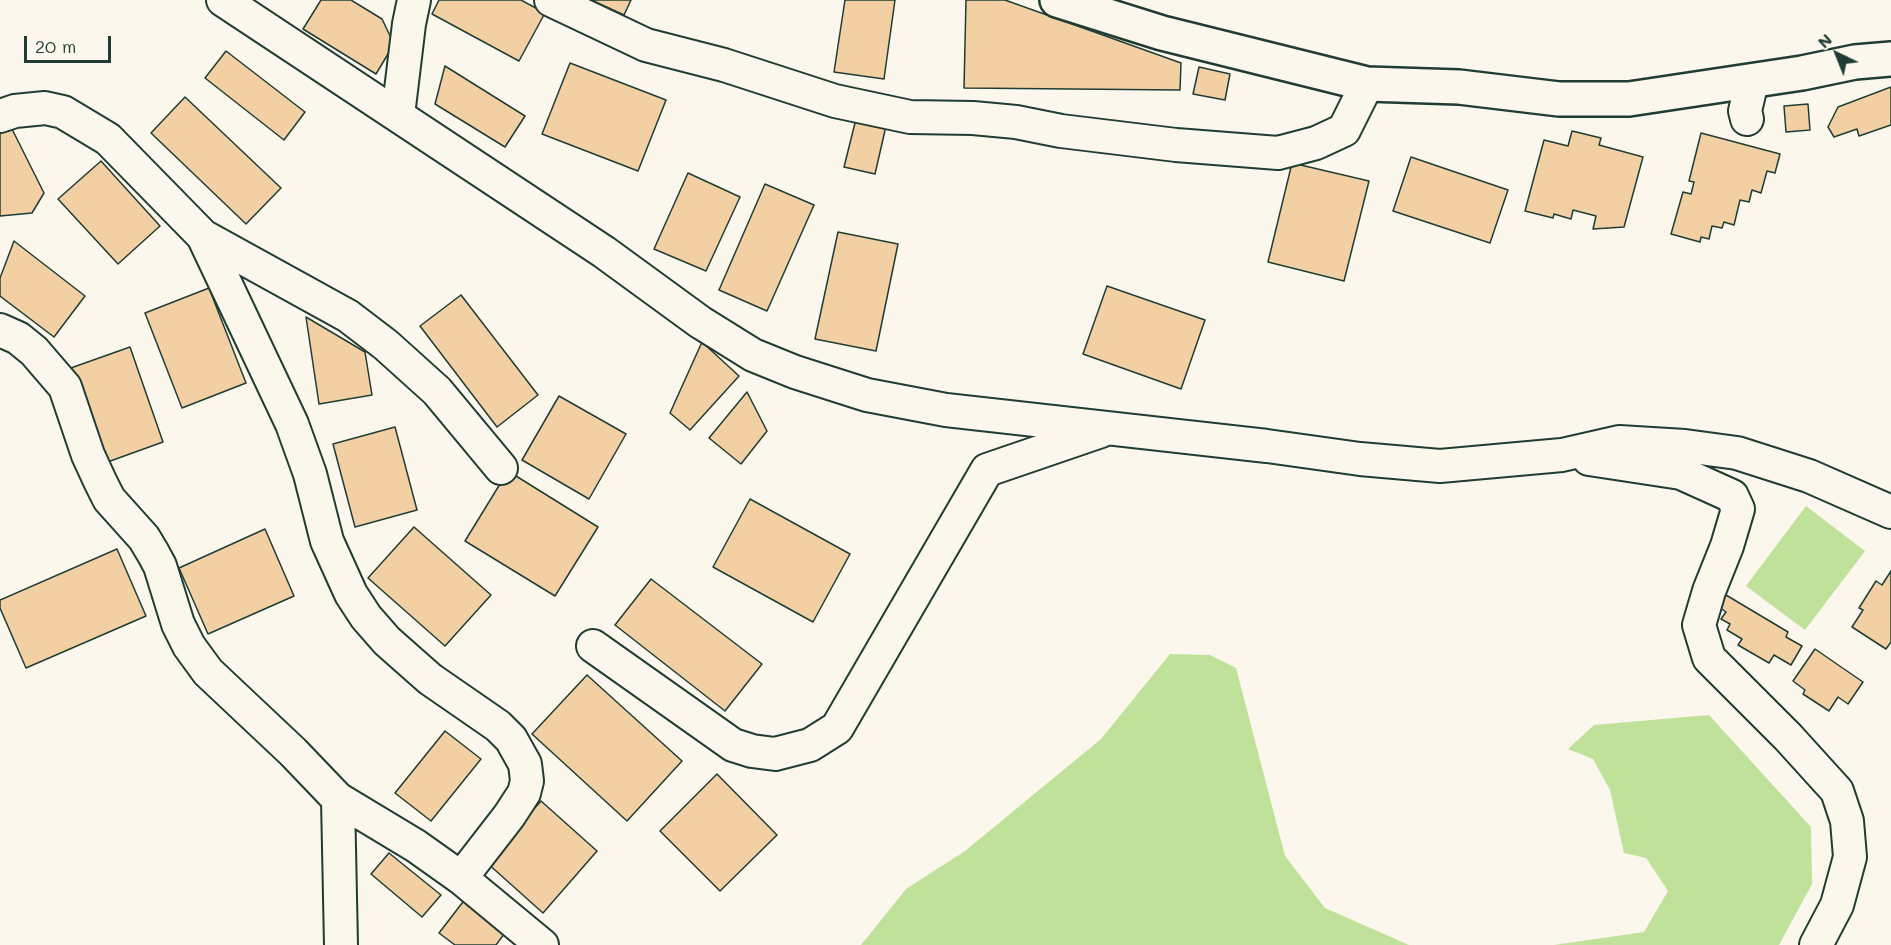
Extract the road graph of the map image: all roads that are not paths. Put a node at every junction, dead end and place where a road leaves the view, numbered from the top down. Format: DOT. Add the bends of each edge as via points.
graph roads {
  1 [pos="223,0"];
  2 [pos="414,0"];
  3 [pos="552,0"];
  4 [pos="1056,0"];
  5 [pos="1891,58"];
  6 [pos="1752,81"];
  7 [pos="1367,84"];
  8 [pos="398,115"];
  9 [pos="0,116"];
  10 [pos="1747,119"];
  11 [pos="203,237"];
  12 [pos="0,330"];
  13 [pos="1110,428"];
  14 [pos="1562,455"];
  15 [pos="501,468"];
  16 [pos="1891,512"];
  17 [pos="593,646"];
  18 [pos="338,799"];
  19 [pos="461,878"];
  20 [pos="340,945"];
  21 [pos="542,945"];
  22 [pos="1816,945"];
  1 -- 8 [label="street"];
  2 -- 8 [label="street"];
  3 -- 7 [label="street" via="646,45 835,101 910,117 1016,122 1176,145 1278,153 1316,143 1344,130"];
  4 -- 7 [label="street" via="1162,33"];
  5 -- 6 [label="street"];
  6 -- 7 [label="street" via="1617,99 1559,99 1459,87"];
  6 -- 10 [label="street" via="1745,111"];
  8 -- 13 [label="street" via="753,355 867,395 946,410"];
  9 -- 11 [label="street" via="45,108 85,124 108,139"];
  11 -- 15 [label="street" via="348,316 386,345 437,391"];
  11 -- 19 [label="street" via="292,424 327,541 351,594 387,641 430,679 498,726 511,739 525,764 524,793"];
  12 -- 18 [label="street" via="34,351 65,387 100,481 153,553 178,624 201,663"];
  13 -- 14 [label="street" via="1440,466"];
  13 -- 17 [label="street" via="987,470 837,728 810,745 775,754 733,745"];
  14 -- 16 [label="street" via="1619,442 1737,453 1809,476"];
  14 -- 22 [label="street" via="1681,473 1732,496 1738,509 1699,625 1709,658 1837,791 1847,820 1850,857 1837,905"];
  18 -- 19 [label="street"];
  18 -- 20 [label="street"];
  19 -- 21 [label="street"];
}
